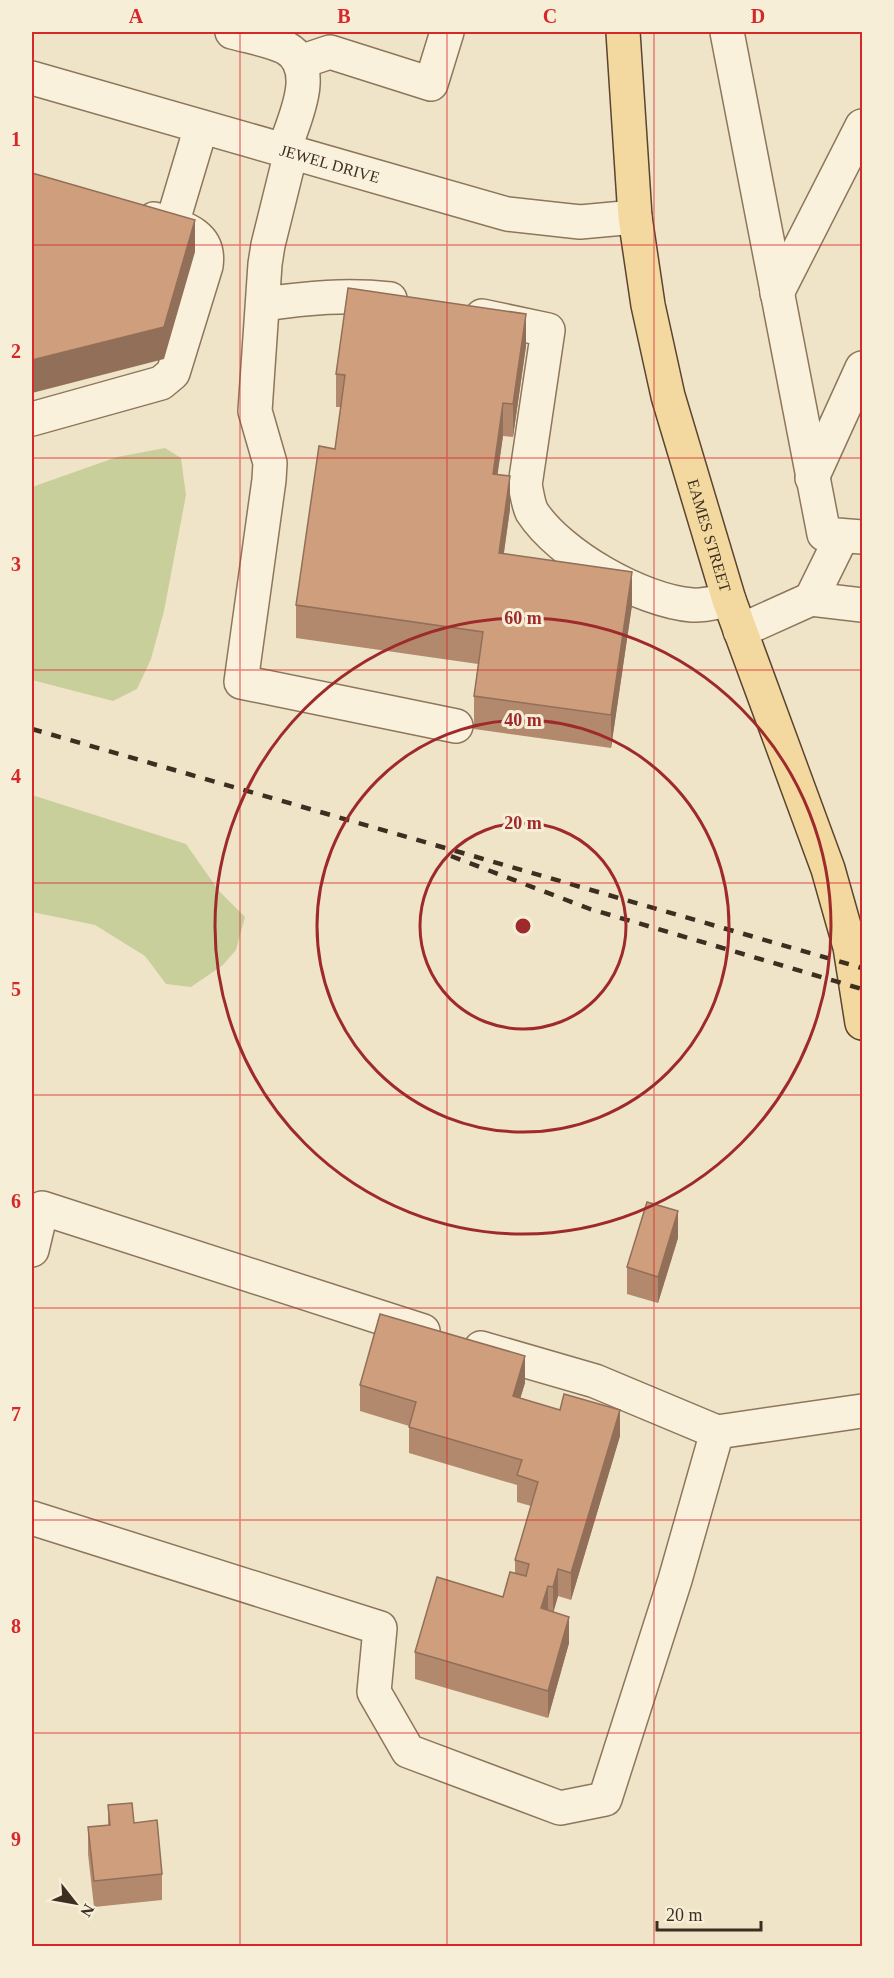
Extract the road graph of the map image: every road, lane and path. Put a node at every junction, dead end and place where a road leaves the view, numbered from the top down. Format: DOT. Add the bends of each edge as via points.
graph roads {
  1 [pos="232,32"];
  2 [pos="447,32"];
  3 [pos="623,32"];
  4 [pos="728,32"];
  5 [pos="300,62"];
  6 [pos="32,78"];
  7 [pos="862,126"];
  8 [pos="201,127"];
  9 [pos="288,151"];
  10 [pos="128,211"];
  11 [pos="635,217"];
  12 [pos="172,224"];
  13 [pos="777,293"];
  14 [pos="420,302"];
  15 [pos="264,304"];
  16 [pos="455,310"];
  17 [pos="862,368"];
  18 [pos="32,419"];
  19 [pos="812,478"];
  20 [pos="852,536"];
  21 [pos="811,599"];
  22 [pos="729,600"];
  23 [pos="862,605"];
  24 [pos="740,631"];
  25 [pos="456,726"];
  26 [pos="862,1023"];
  27 [pos="32,1250"];
  28 [pos="862,1411"];
  29 [pos="717,1432"];
  30 [pos="32,1518"];
  1 -- 5 [label="street" via="284,48"];
  2 -- 5 [label="street" via="431,84 330,52"];
  3 -- 11 [label="main road, EAMES STREET"];
  4 -- 13 [label="street"];
  5 -- 9 [label="street" via="304,75 302,90"];
  6 -- 8 [label="street, JEWEL DRIVE"];
  7 -- 13 [label="street"];
  8 -- 9 [label="street, JEWEL DRIVE"];
  8 -- 12 [label="street"];
  9 -- 11 [label="street, JEWEL DRIVE" via="507,214 580,222"];
  9 -- 15 [label="street" via="268,245"];
  10 -- 12 [label="street"];
  11 -- 22 [label="main road, EAMES STREET" via="648,305 668,396"];
  12 -- 18 [label="street" via="196,234 207,255 173,373 161,383"];
  13 -- 19 [label="street"];
  14 -- 15 [label="street" via="357,295"];
  15 -- 25 [label="street" via="255,411 270,463 269,480 241,682"];
  16 -- 22 [label="street" via="548,330 525,485 531,510 550,534 595,567 641,592 694,606"];
  17 -- 19 [label="street"];
  19 -- 20 [label="street" via="824,534"];
  20 -- 21 [label="street"];
  21 -- 23 [label="street"];
  21 -- 24 [label="street"];
  22 -- 24 [label="main road, EAMES STREET"];
  24 -- 26 [label="main road, EAMES STREET" via="828,869 850,947"];
  27 -- 29 [label="street" via="42,1208 400,1324 595,1381"];
  28 -- 29 [label="street"];
  29 -- 30 [label="street" via="675,1580 605,1799 560,1808 408,1751 374,1692 380,1628"];
}
